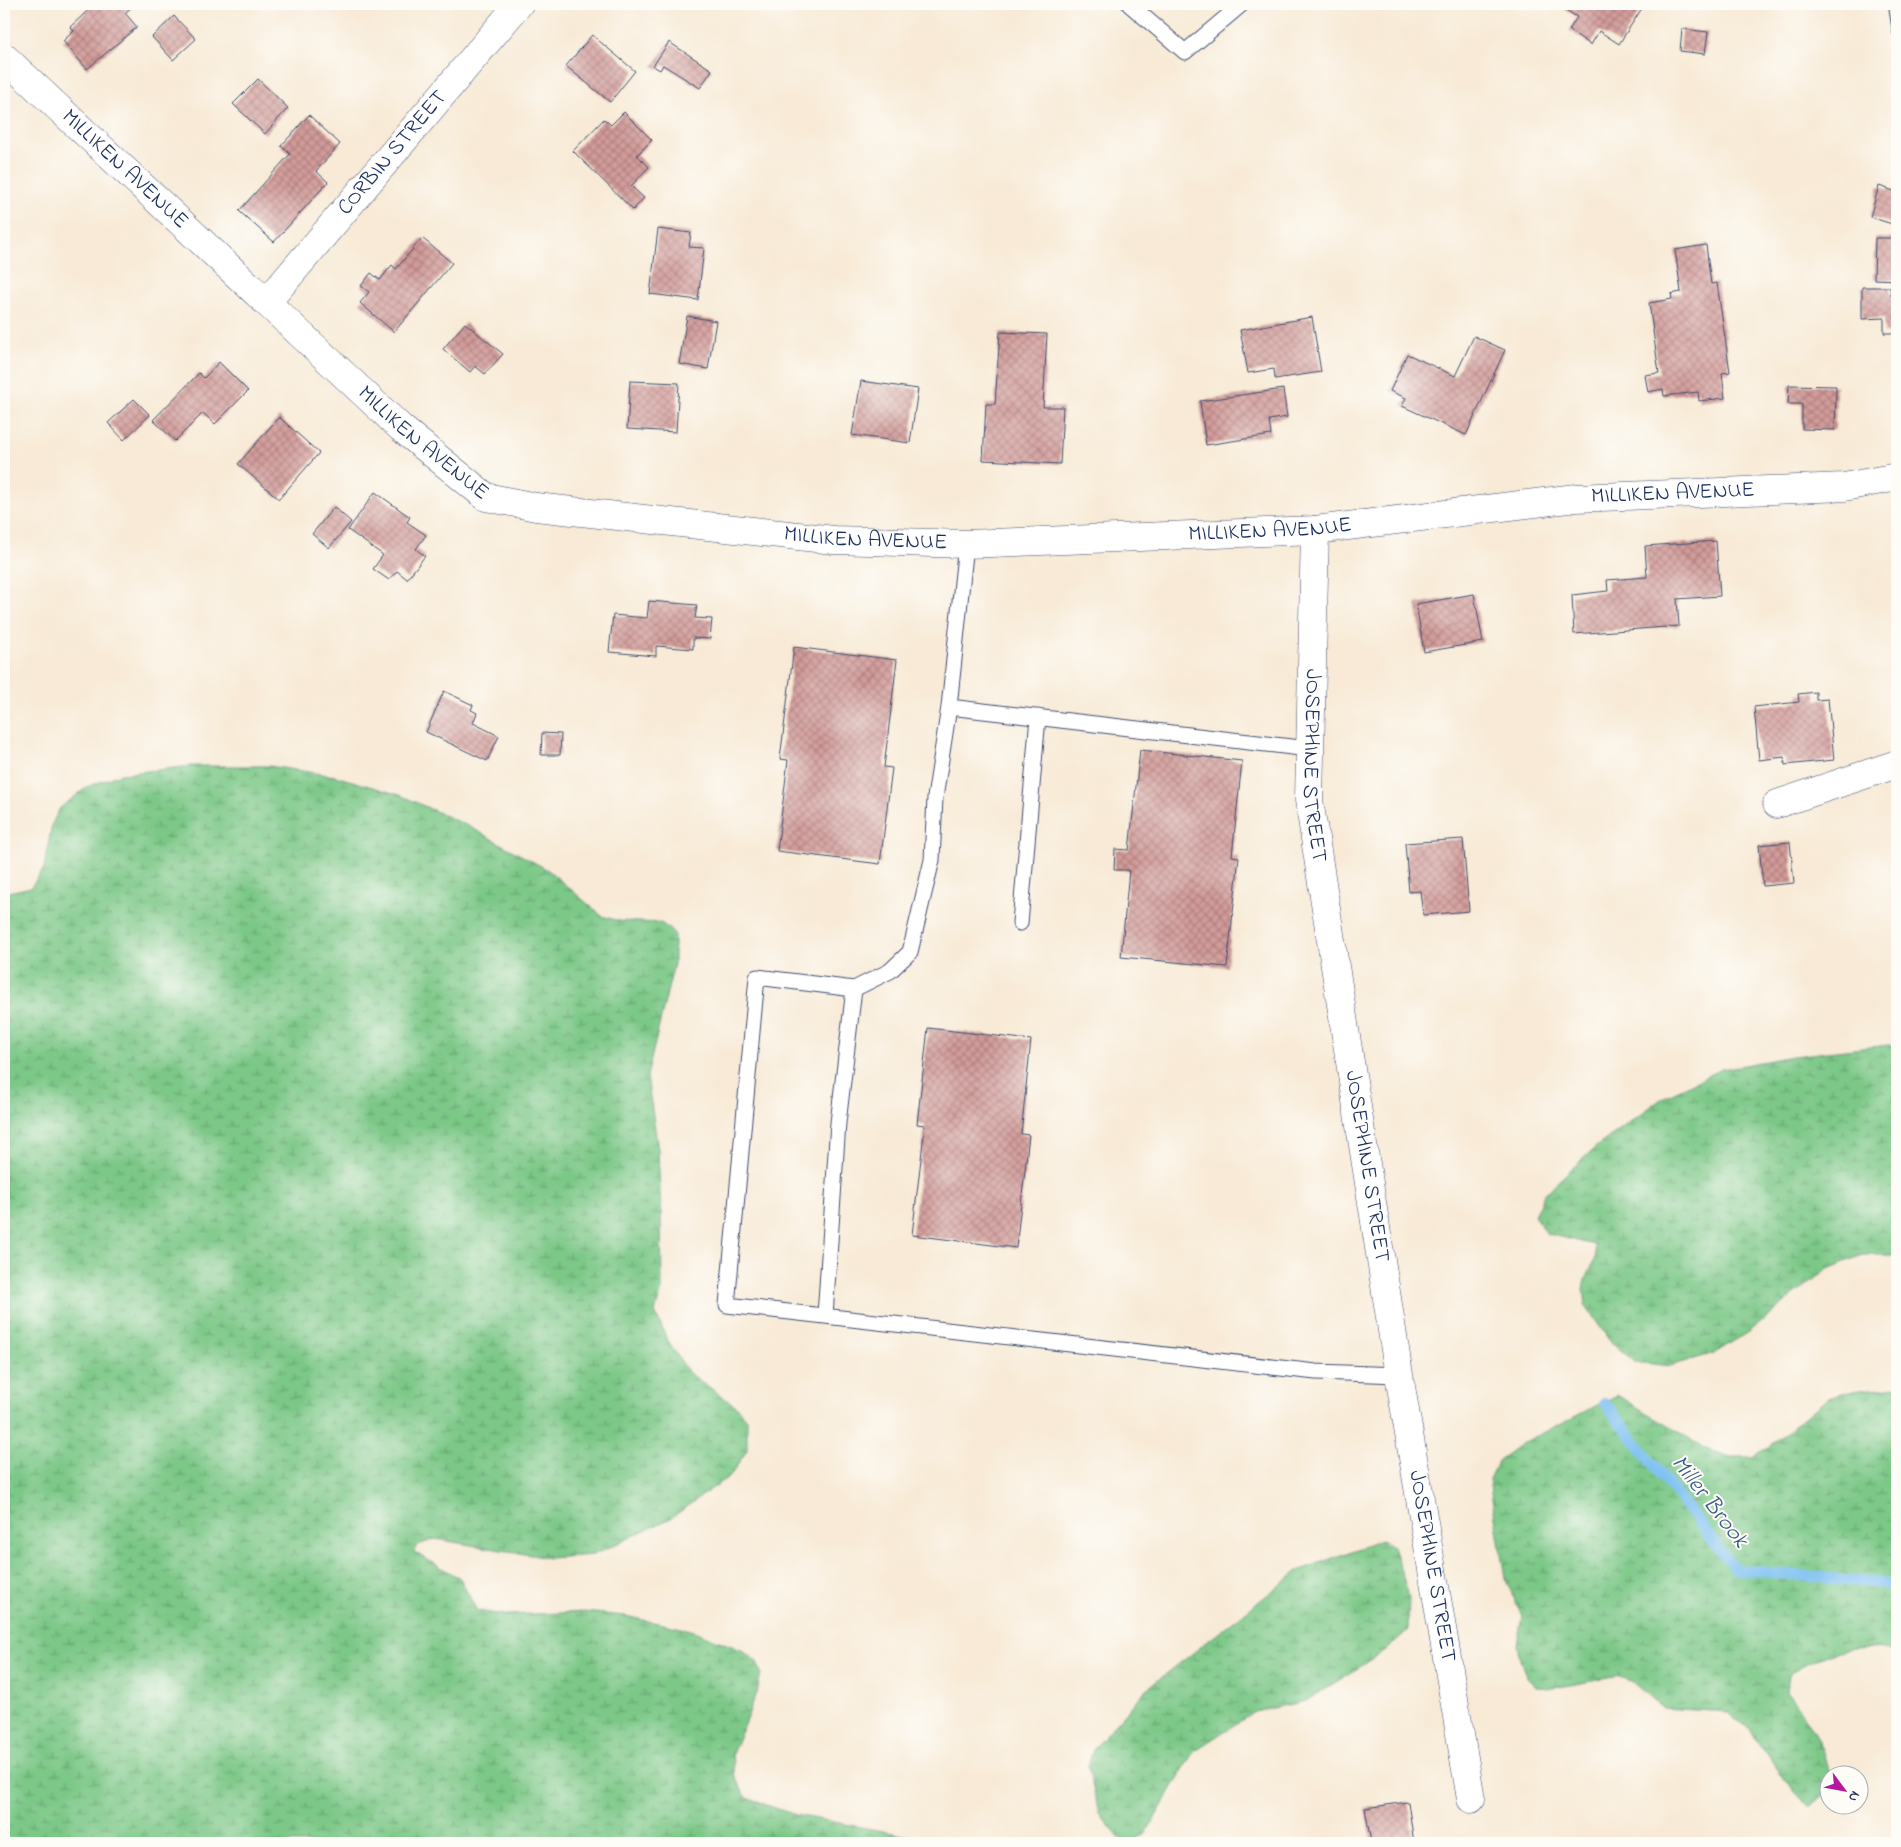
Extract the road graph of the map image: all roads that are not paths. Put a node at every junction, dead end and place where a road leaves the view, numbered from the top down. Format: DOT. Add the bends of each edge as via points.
graph roads {
  1 [pos="519,4"];
  2 [pos="1129,4"];
  3 [pos="1242,4"];
  4 [pos="4,57"];
  5 [pos="267,302"];
  6 [pos="1897,478"];
  7 [pos="1315,530"];
  8 [pos="966,544"];
  9 [pos="949,707"];
  10 [pos="1038,717"];
  11 [pos="1309,749"];
  12 [pos="1897,764"];
  13 [pos="1777,804"];
  14 [pos="1020,923"];
  15 [pos="854,989"];
  16 [pos="825,1316"];
  17 [pos="1399,1375"];
  18 [pos="1472,1799"];
  1 -- 5 [label="street, CORBIN STREET"];
  2 -- 3 [label="lane" via="1185,52"];
  4 -- 5 [label="street, MILLIKEN AVENUE"];
  5 -- 8 [label="street, MILLIKEN AVENUE" via="401,428 486,496 536,507 834,540"];
  6 -- 7 [label="street, MILLIKEN AVENUE" via="1844,488 1576,498"];
  7 -- 8 [label="street, MILLIKEN AVENUE"];
  7 -- 11 [label="street, JOSEPHINE STREET"];
  8 -- 9 [label="lane"];
  9 -- 10 [label="lane"];
  9 -- 15 [label="lane" via="935,798 932,860 910,952 890,971"];
  10 -- 11 [label="lane"];
  10 -- 14 [label="lane"];
  11 -- 17 [label="street, JOSEPHINE STREET" via="1309,800"];
  12 -- 13 [label="street"];
  15 -- 16 [label="lane" via="838,1123"];
  15 -- 16 [label="lane" via="757,977 727,1305"];
  16 -- 17 [label="lane" via="1316,1372"];
  17 -- 18 [label="street, JOSEPHINE STREET"];
}
